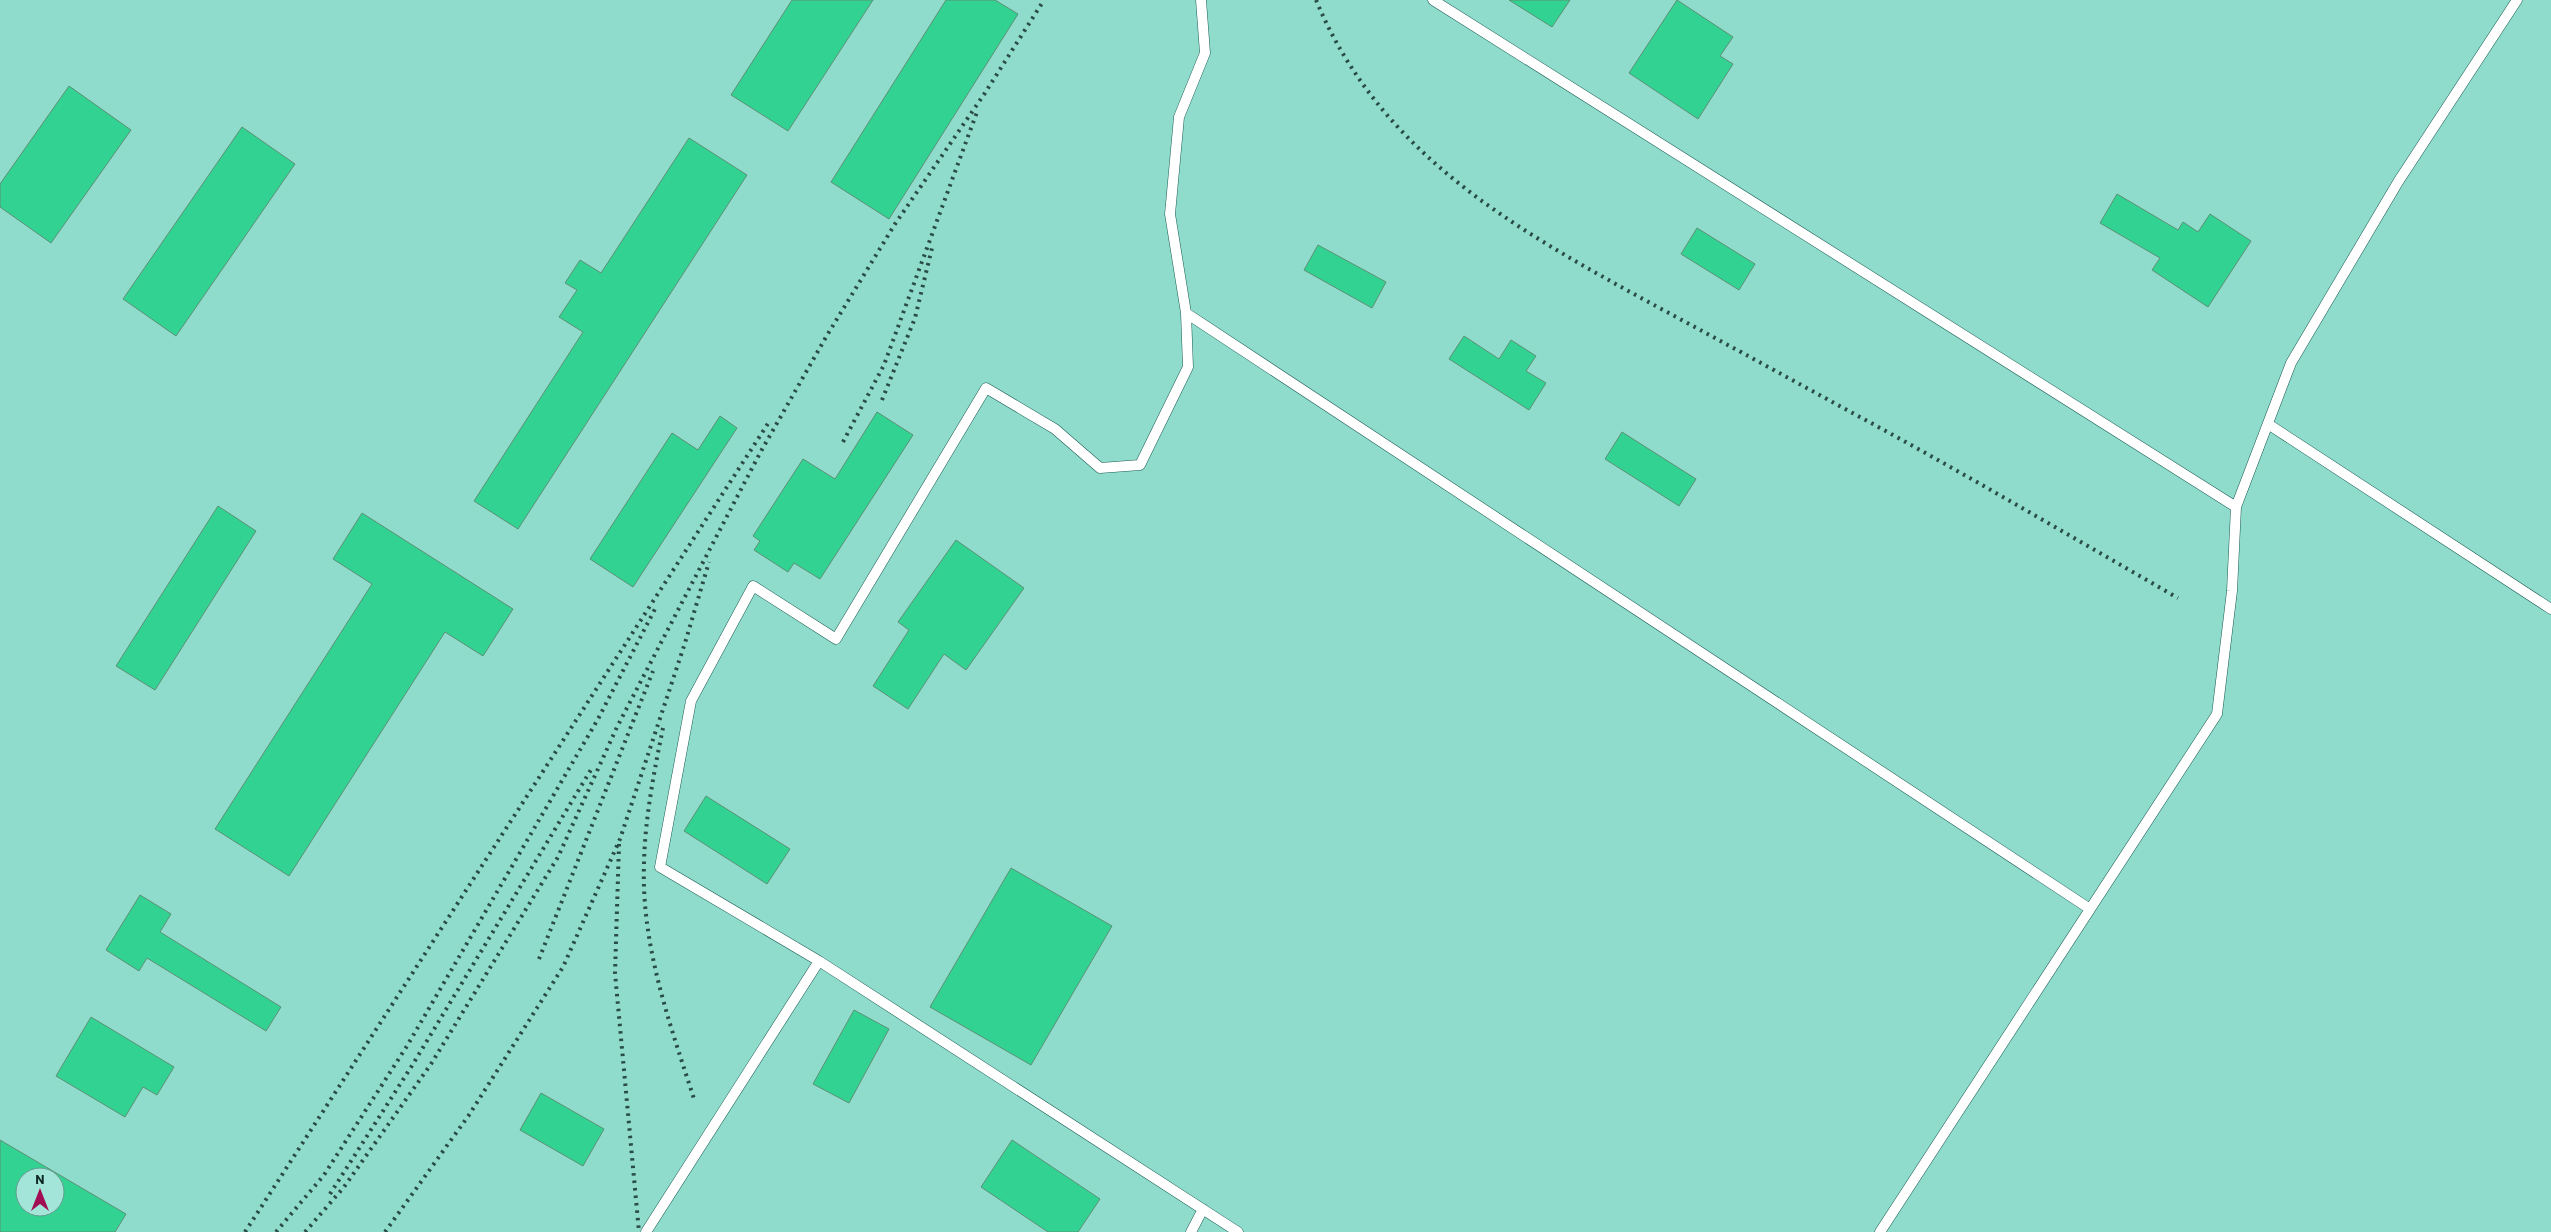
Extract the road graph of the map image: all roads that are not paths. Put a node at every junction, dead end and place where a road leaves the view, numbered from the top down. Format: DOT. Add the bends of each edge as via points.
graph roads {
  1 [pos="1201,0"];
  2 [pos="1433,0"];
  3 [pos="2516,0"];
  4 [pos="1186,313"];
  5 [pos="2268,424"];
  6 [pos="2236,507"];
  7 [pos="2551,609"];
  8 [pos="2090,909"];
  9 [pos="819,961"];
  10 [pos="1203,1209"];
  11 [pos="646,1232"];
  12 [pos="1191,1232"];
  13 [pos="1238,1232"];
  14 [pos="1880,1232"];
  1 -- 4 [label="lane" via="1205,53 1179,117 1170,214"];
  2 -- 6 [label="lane"];
  3 -- 5 [label="lane" via="2398,182 2291,363"];
  4 -- 8 [label="lane"];
  4 -- 9 [label="lane" via="1188,367 1140,464 1100,468 1055,429 986,388 836,639 753,586 744,598 691,701 660,867"];
  5 -- 6 [label="lane"];
  5 -- 7 [label="lane"];
  6 -- 8 [label="lane" via="2232,591 2217,714"];
  8 -- 14 [label="lane"];
  9 -- 10 [label="lane"];
  9 -- 11 [label="lane"];
  10 -- 12 [label="lane"];
  10 -- 13 [label="lane"];
}
